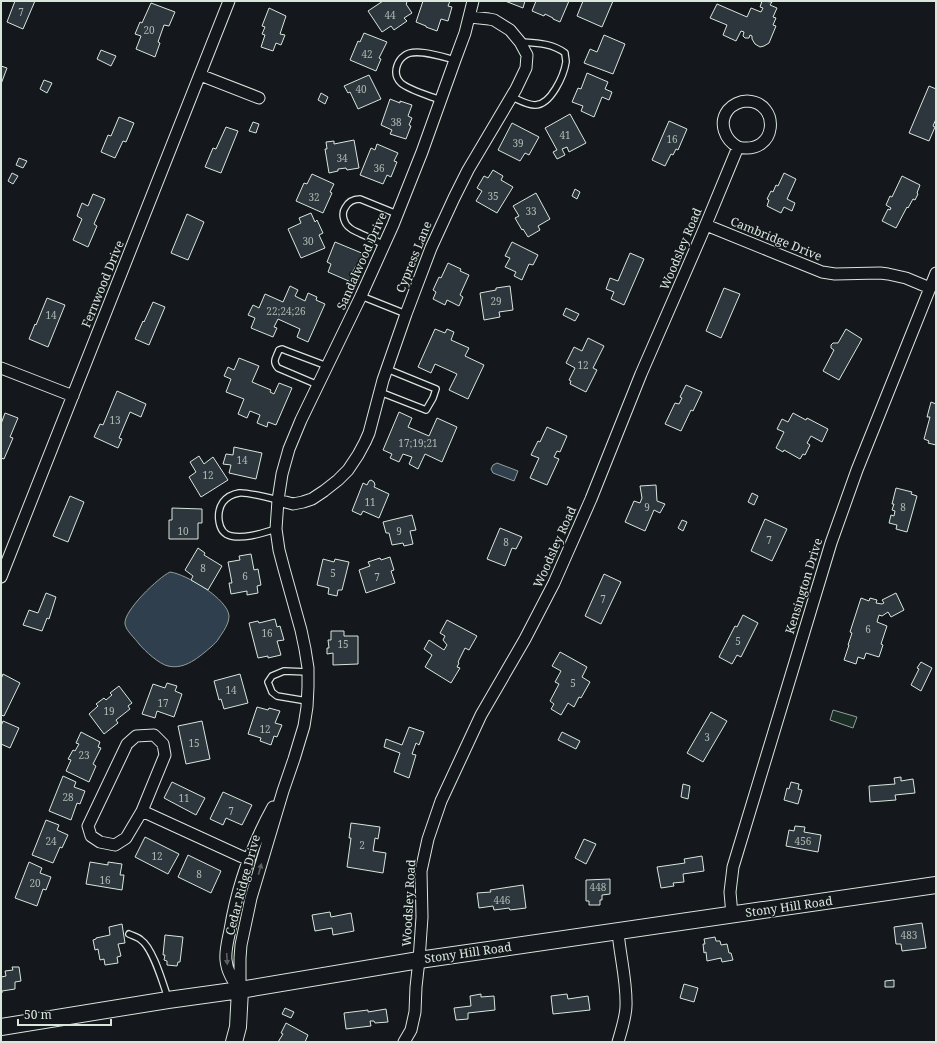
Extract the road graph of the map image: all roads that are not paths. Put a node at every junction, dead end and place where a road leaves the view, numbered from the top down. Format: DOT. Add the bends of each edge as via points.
graph roads {
  1 [pos="229,1"];
  2 [pos="473,1"];
  3 [pos="470,17"];
  4 [pos="520,42"];
  5 [pos="455,60"];
  6 [pos="200,75"];
  7 [pos="512,97"];
  8 [pos="259,98"];
  9 [pos="440,100"];
  10 [pos="738,147"];
  11 [pos="397,214"];
  12 [pos="706,225"];
  13 [pos="384,245"];
  14 [pos="936,273"];
  15 [pos="930,288"];
  16 [pos="362,296"];
  17 [pos="406,314"];
  18 [pos="327,366"];
  19 [pos="1,368"];
  20 [pos="387,369"];
  21 [pos="318,385"];
  22 [pos="380,392"];
  23 [pos="73,396"];
  24 [pos="278,500"];
  25 [pos="276,529"];
  26 [pos="1,577"];
  27 [pos="308,672"];
  28 [pos="307,702"];
  29 [pos="283,791"];
  30 [pos="142,811"];
  31 [pos="249,860"];
  32 [pos="936,885"];
  33 [pos="732,915"];
  34 [pos="618,932"];
  35 [pos="130,934"];
  36 [pos="419,960"];
  37 [pos="240,990"];
  38 [pos="168,1000"];
  39 [pos="1,1027"];
  40 [pos="234,1042"];
  41 [pos="404,1042"];
  42 [pos="618,1042"];
  1 -- 6 [label="street, Fernwood Drive"];
  2 -- 3 [label="street, Sandalwood Drive"];
  3 -- 4 [label="street, Cypress Lane" via="494,20 510,30"];
  3 -- 5 [label="street, Sandalwood Drive"];
  4 -- 7 [label="street, Cypress Lane" via="527,55 526,68"];
  4 -- 7 [label="lane" via="544,44 561,50 565,53 566,61 562,76 544,103 528,104"];
  5 -- 9 [label="street, Sandalwood Drive"];
  5 -- 9 [label="lane" via="425,52 409,53 403,56 398,65 396,76 406,87"];
  6 -- 8 [label="street"];
  6 -- 23 [label="street, Fernwood Drive"];
  7 -- 17 [label="street, Cypress Lane" via="482,145 454,198 431,248"];
  9 -- 11 [label="street, Sandalwood Drive"];
  10 -- 10 [label="street" via="730,142 724,132 726,114 740,102 754,102 765,109 769,117 769,134 763,143 755,148"];
  10 -- 12 [label="street, Woodsley Road"];
  11 -- 13 [label="street, Sandalwood Drive"];
  11 -- 13 [label="lane" via="360,199 355,199 343,210 343,218 349,228"];
  12 -- 15 [label="street, Cambridge Drive" via="822,272 888,274"];
  12 -- 36 [label="street, Woodsley Road" via="554,583 481,715 441,801 428,839 421,871 422,917"];
  13 -- 16 [label="street, Sandalwood Drive"];
  14 -- 15 [label="street, Kensington Drive"];
  15 -- 33 [label="street, Kensington Drive" via="857,470 831,543 733,866 730,892"];
  16 -- 17 [label="lane"];
  16 -- 18 [label="street, Sandalwood Drive"];
  17 -- 20 [label="street, Cypress Lane"];
  18 -- 21 [label="street, Sandalwood Drive"];
  18 -- 21 [label="lane" via="287,350 279,350 274,361 278,368"];
  19 -- 23 [label="street"];
  20 -- 22 [label="street, Cypress Lane"];
  20 -- 22 [label="lane" via="436,390 434,398 426,410"];
  21 -- 24 [label="street, Sandalwood Drive" via="289,449"];
  22 -- 24 [label="street, Cypress Lane" via="365,442 348,470 324,492 312,499 293,504"];
  23 -- 26 [label="street, Fernwood Drive"];
  24 -- 25 [label="street, Sandalwood Drive"];
  24 -- 25 [label="lane" via="240,492 231,495 223,503 218,518 221,530 230,536 247,536"];
  25 -- 27 [label="street, Cedar Ridge Drive" via="279,550 303,636"];
  27 -- 28 [label="street, Cedar Ridge Drive"];
  27 -- 28 [label="lane" via="284,671 272,676 268,682 272,692 277,696"];
  28 -- 29 [label="street, Cedar Ridge Drive" via="304,726"];
  29 -- 31 [label="street, Cedar Ridge Drive" via="262,829"];
  37 -- 29 [label="street, Cedar Ridge Drive, one-way" via="241,945 251,898"];
  30 -- 30 [label="street" via="165,756 163,744 154,735 136,736 126,744 88,826 91,836 100,842 115,845 126,838"];
  30 -- 31 [label="street"];
  31 -- 37 [label="street, Cedar Ridge Drive, one-way" via="236,900 226,951 228,971"];
  32 -- 33 [label="main road, Stony Hill Road"];
  33 -- 34 [label="main road, Stony Hill Road"];
  34 -- 36 [label="main road, Stony Hill Road"];
  34 -- 42 [label="street" via="626,1007"];
  35 -- 38 [label="lane" via="142,940 153,956"];
  36 -- 37 [label="main road, Stony Hill Road"];
  36 -- 41 [label="street, Woodsley Road" via="415,1012 411,1030"];
  37 -- 38 [label="main road, Stony Hill Road"];
  37 -- 40 [label="main road" via="238,1027"];
  38 -- 39 [label="main road, Stony Hill Road"];
}
